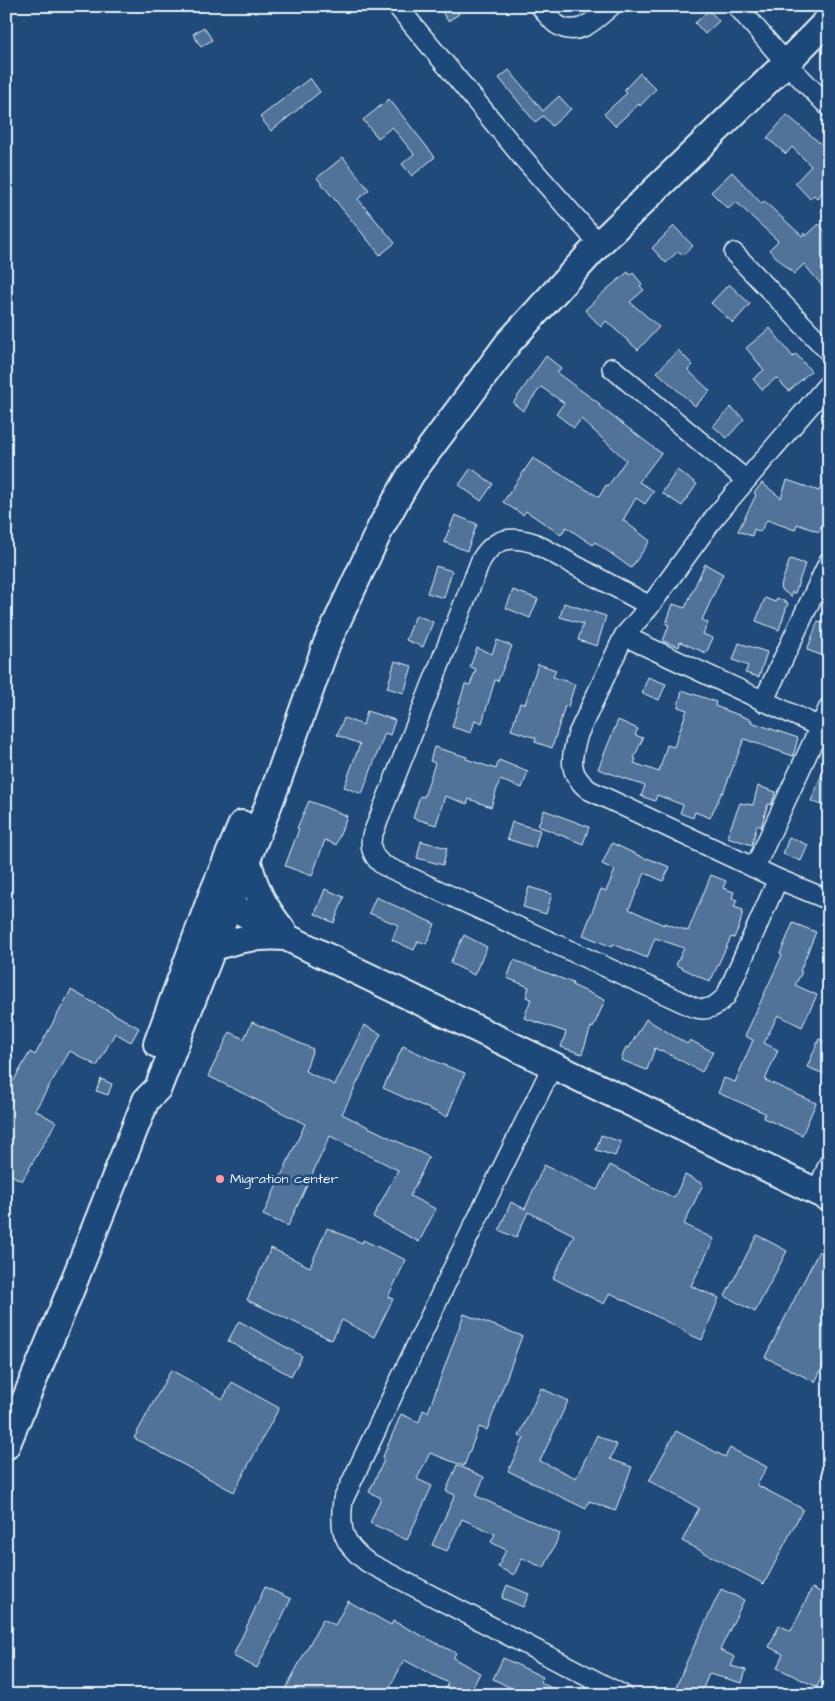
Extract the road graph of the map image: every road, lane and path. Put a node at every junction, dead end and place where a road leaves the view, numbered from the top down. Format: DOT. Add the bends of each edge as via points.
graph roads {
  1 [pos="397,6"];
  2 [pos="540,6"];
  3 [pos="611,6"];
  4 [pos="737,6"];
  5 [pos="829,19"];
  6 [pos="786,63"];
  7 [pos="829,107"];
  8 [pos="599,244"];
  9 [pos="734,253"];
  10 [pos="829,352"];
  11 [pos="612,368"];
  12 [pos="829,383"];
  13 [pos="746,480"];
  14 [pos="829,561"];
  15 [pos="650,606"];
  16 [pos="624,636"];
  17 [pos="327,643"];
  18 [pos="763,702"];
  19 [pos="829,707"];
  20 [pos="820,728"];
  21 [pos="247,859"];
  22 [pos="755,867"];
  23 [pos="778,879"];
  24 [pos="221,900"];
  25 [pos="829,900"];
  26 [pos="288,938"];
  27 [pos="214,947"];
  28 [pos="554,1065"];
  29 [pos="146,1100"];
  30 [pos="829,1163"];
  31 [pos="823,1196"];
  32 [pos="6,1446"];
  33 [pos="623,1695"];
  1 -- 8 [label="street"];
  2 -- 3 [label="street" via="556,23 568,29 580,29"];
  4 -- 6 [label="street"];
  5 -- 6 [label="street"];
  6 -- 7 [label="street"];
  6 -- 8 [label="street"];
  8 -- 17 [label="street" via="510,342 411,474 381,527"];
  9 -- 10 [label="street"];
  11 -- 13 [label="street"];
  12 -- 13 [label="street"];
  13 -- 15 [label="street"];
  14 -- 18 [label="street"];
  15 -- 16 [label="street"];
  15 -- 23 [label="street" via="534,543 506,539 494,544 481,560 372,836 371,851 383,866 701,1010 710,1009 726,996"];
  16 -- 18 [label="street"];
  16 -- 22 [label="street" via="573,750 572,764 580,783"];
  17 -- 21 [label="street"];
  17 -- 24 [label="street" via="308,666"];
  18 -- 20 [label="street"];
  19 -- 20 [label="street"];
  20 -- 22 [label="street"];
  21 -- 24 [label="street"];
  21 -- 26 [label="street" via="261,901"];
  22 -- 23 [label="street"];
  23 -- 25 [label="street"];
  24 -- 26 [label="street"];
  24 -- 27 [label="street"];
  24 -- 29 [label="street" via="143,1081"];
  26 -- 27 [label="street" via="252,936"];
  26 -- 28 [label="street"];
  27 -- 29 [label="street" via="158,1088"];
  28 -- 31 [label="street"];
  28 -- 33 [label="street" via="343,1500 341,1518 344,1536 353,1552 367,1562"];
  29 -- 32 [label="street"];
  30 -- 31 [label="street"];
}
